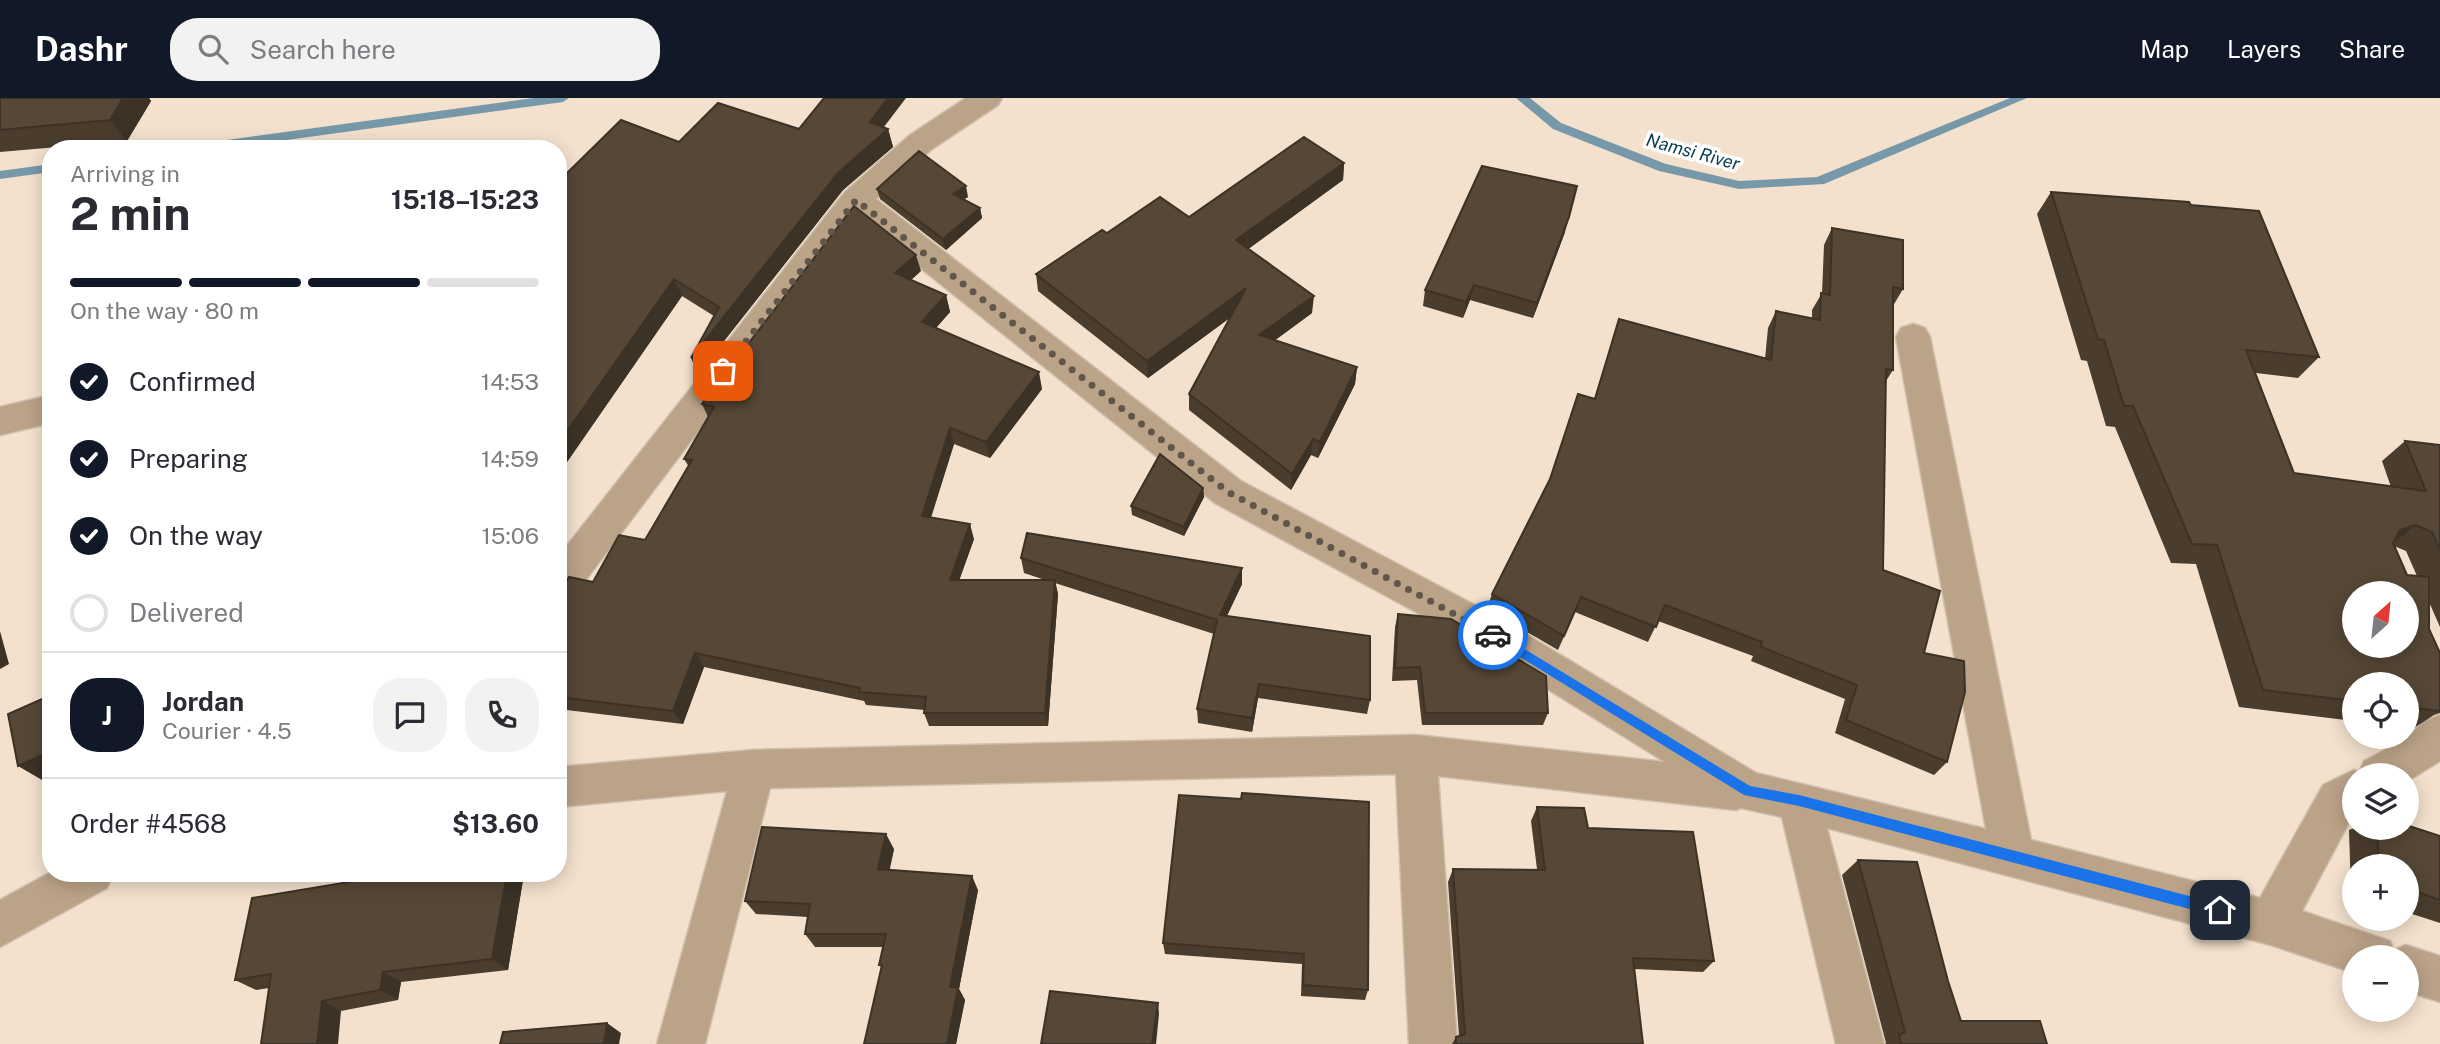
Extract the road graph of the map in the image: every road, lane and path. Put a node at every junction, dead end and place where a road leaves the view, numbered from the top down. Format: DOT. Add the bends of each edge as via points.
graph roads {
  1 [pos="987,98"];
  2 [pos="856,200"];
  3 [pos="1913,337"];
  4 [pos="42,411"];
  5 [pos="0,421"];
  6 [pos="567,574"];
  7 [pos="2440,734"];
  8 [pos="1416,754"];
  9 [pos="2400,763"];
  10 [pos="754,769"];
  11 [pos="567,786"];
  12 [pos="1748,791"];
  13 [pos="2342,797"];
  14 [pos="1799,800"];
  15 [pos="2013,858"];
  16 [pos="75,882"];
  17 [pos="2272,923"];
  18 [pos="0,925"];
  19 [pos="2342,946"];
  20 [pos="2419,972"];
  21 [pos="2440,979"];
  22 [pos="681,1044"];
  23 [pos="1433,1044"];
  24 [pos="1860,1044"];
  1 -- 2 [label="street" via="921,142"];
  2 -- 6 [label="street"];
  2 -- 12 [label="street" via="1228,492 1487,631"];
  3 -- 15 [label="street"];
  4 -- 5 [label="street"];
  7 -- 9 [label="street"];
  8 -- 10 [label="street"];
  8 -- 12 [label="street"];
  8 -- 23 [label="street"];
  10 -- 11 [label="street"];
  10 -- 22 [label="street"];
  12 -- 14 [label="street"];
  13 -- 17 [label="street"];
  14 -- 15 [label="street"];
  14 -- 24 [label="street"];
  15 -- 17 [label="street"];
  16 -- 18 [label="street"];
  17 -- 19 [label="street"];
  20 -- 21 [label="street"];
}
